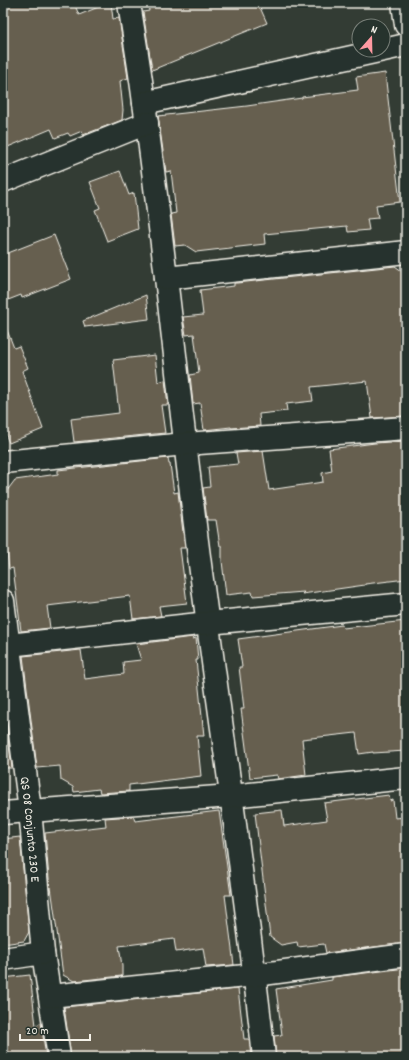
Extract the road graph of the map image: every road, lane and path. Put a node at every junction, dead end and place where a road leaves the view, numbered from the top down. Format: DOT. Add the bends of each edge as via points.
graph roads {
  1 [pos="129,3"];
  2 [pos="403,3"];
  3 [pos="406,25"];
  4 [pos="406,45"];
  5 [pos="146,113"];
  6 [pos="3,181"];
  7 [pos="406,252"];
  8 [pos="166,278"];
  9 [pos="406,428"];
  10 [pos="185,444"];
  11 [pos="3,462"];
  12 [pos="3,600"];
  13 [pos="406,604"];
  14 [pos="208,623"];
  15 [pos="9,645"];
  16 [pos="406,778"];
  17 [pos="231,796"];
  18 [pos="30,810"];
  19 [pos="3,813"];
  20 [pos="43,953"];
  21 [pos="406,955"];
  22 [pos="3,958"];
  23 [pos="255,975"];
  24 [pos="50,996"];
  25 [pos="59,1057"];
  26 [pos="264,1057"];
  1 -- 5 [label="street"];
  2 -- 3 [label="street"];
  4 -- 5 [label="street"];
  5 -- 6 [label="street"];
  5 -- 8 [label="street"];
  7 -- 8 [label="street"];
  8 -- 10 [label="street"];
  9 -- 10 [label="street"];
  10 -- 11 [label="street"];
  10 -- 14 [label="street"];
  12 -- 15 [label="street, QS 08 Conjunto 230 E"];
  13 -- 14 [label="street"];
  14 -- 15 [label="street"];
  14 -- 17 [label="street"];
  15 -- 18 [label="street, QS 08 Conjunto 230 E"];
  16 -- 17 [label="street"];
  17 -- 18 [label="street"];
  17 -- 23 [label="street"];
  18 -- 19 [label="street"];
  18 -- 20 [label="street, QS 08 Conjunto 230 E"];
  20 -- 22 [label="street"];
  20 -- 24 [label="street, QS 08 Conjunto 230 E"];
  21 -- 23 [label="street"];
  23 -- 24 [label="street"];
  23 -- 26 [label="street"];
  24 -- 25 [label="street, QS 08 Conjunto 230 E"];
}
